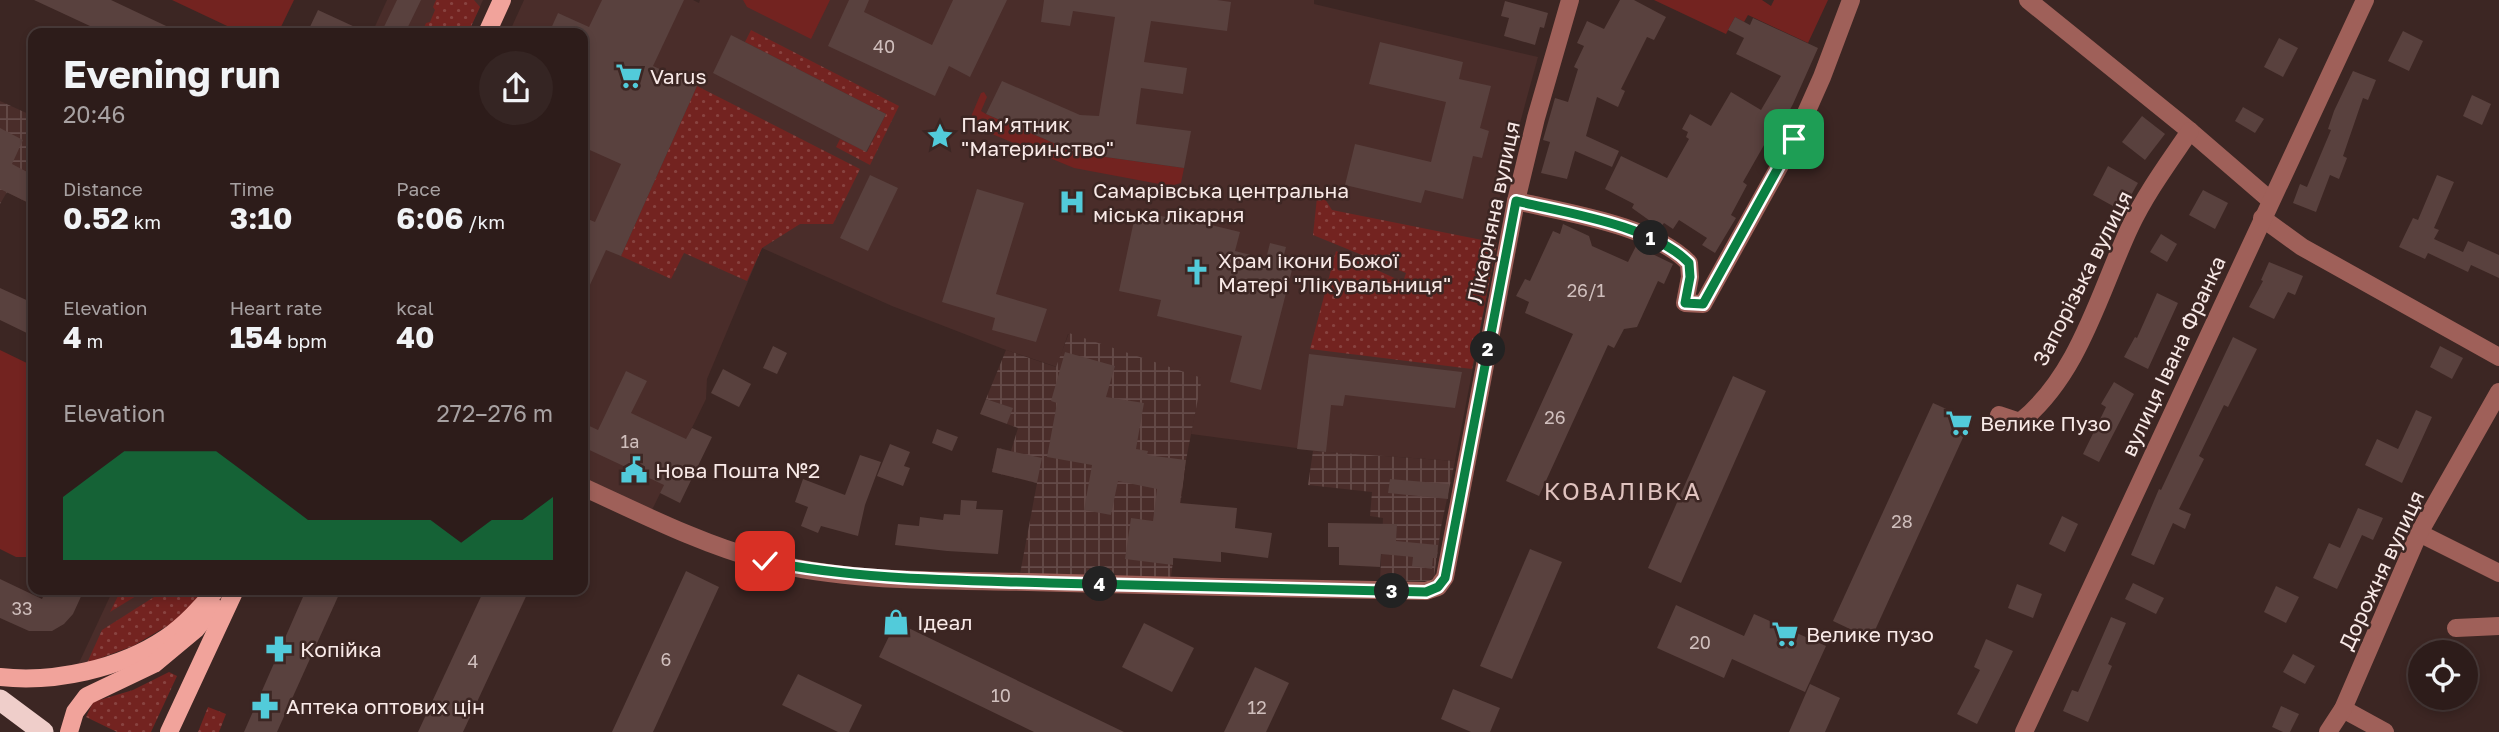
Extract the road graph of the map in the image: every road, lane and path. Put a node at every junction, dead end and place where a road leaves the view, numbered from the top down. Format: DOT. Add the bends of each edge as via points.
graph roads {
  1 [pos="502,0"];
  2 [pos="1570,0"];
  3 [pos="1851,0"];
  4 [pos="2028,0"];
  5 [pos="2365,0"];
  6 [pos="489,28"];
  7 [pos="2190,131"];
  8 [pos="2270,200"];
  9 [pos="1516,201"];
  10 [pos="2262,218"];
  11 [pos="2499,357"];
  12 [pos="2499,391"];
  13 [pos="1999,415"];
  14 [pos="588,489"];
  15 [pos="2418,533"];
  16 [pos="2499,572"];
  17 [pos="212,595"];
  18 [pos="222,595"];
  19 [pos="233,595"];
  20 [pos="2499,626"];
  21 [pos="2456,628"];
  22 [pos="0,677"];
  23 [pos="193,681"];
  24 [pos="0,700"];
  25 [pos="2343,709"];
  26 [pos="43,732"];
  27 [pos="69,732"];
  28 [pos="169,732"];
  29 [pos="180,732"];
  30 [pos="2024,732"];
  31 [pos="2328,732"];
  32 [pos="2385,732"];
  1 -- 6 [label="main road"];
  2 -- 9 [label="street, Лікарняна вулиця"];
  3 -- 9 [label="street" via="1794,139 1703,304 1685,303 1689,263 1677,250 1600,220"];
  4 -- 7 [label="street"];
  5 -- 8 [label="street, вулиця Івана Франка"];
  7 -- 8 [label="street"];
  7 -- 13 [label="street, Запорізька вулиця" via="2131,224 2074,354 2040,406 2020,422"];
  8 -- 10 [label="street, вулиця Івана Франка"];
  9 -- 14 [label="street, Лікарняна вулиця" via="1445,578 1426,592 962,581 809,570 721,548"];
  10 -- 11 [label="street" via="2302,247"];
  10 -- 30 [label="street, вулиця Івана Франка"];
  12 -- 15 [label="street, Дорожня вулиця"];
  15 -- 16 [label="street"];
  15 -- 25 [label="street, Дорожня вулиця"];
  17 -- 22 [label="main road" via="166,638 135,655 58,676"];
  18 -- 27 [label="main road" via="175,649 143,671 86,696"];
  19 -- 23 [label="main road"];
  20 -- 21 [label="street"];
  23 -- 28 [label="main road"];
  23 -- 29 [label="main road"];
  24 -- 26 [label="highway"];
  25 -- 31 [label="street, Дорожня вулиця"];
  25 -- 32 [label="street"];
}
